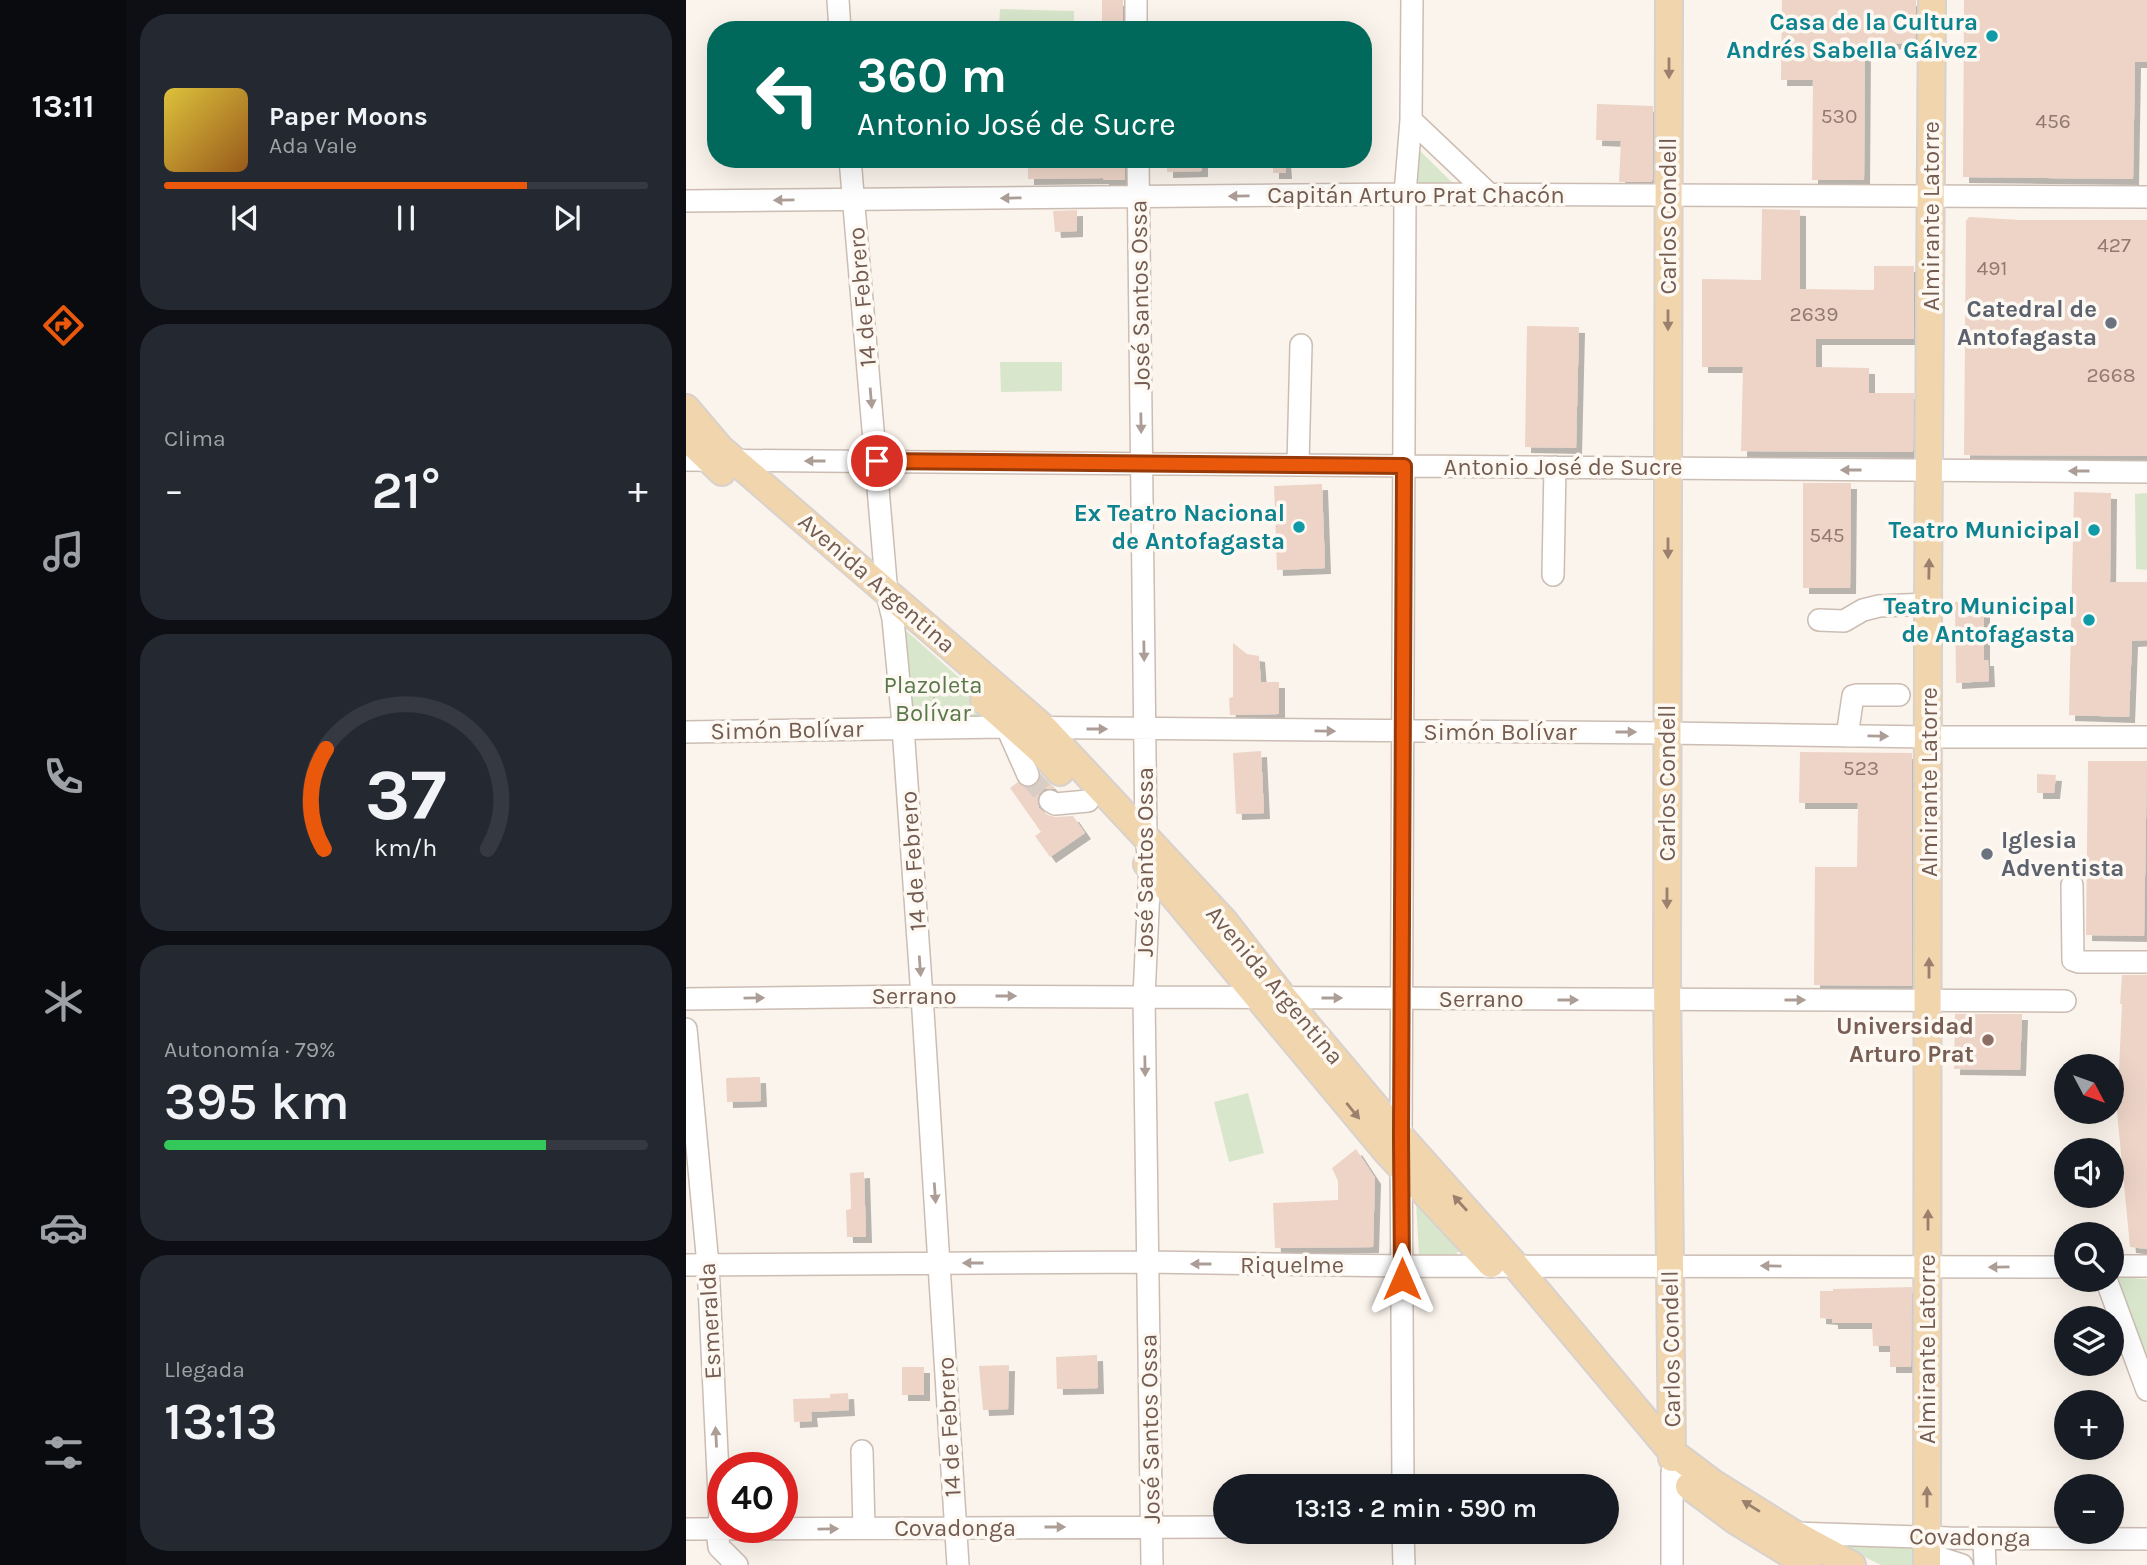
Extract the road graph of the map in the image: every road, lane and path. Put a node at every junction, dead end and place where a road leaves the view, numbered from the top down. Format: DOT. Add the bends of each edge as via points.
graph roads {
  1 [pos="838,0"];
  2 [pos="1136,0"];
  3 [pos="1412,0"];
  4 [pos="1669,0"];
  5 [pos="1932,0"];
  6 [pos="839,21"];
  7 [pos="1136,21"];
  8 [pos="1411,120"];
  9 [pos="851,168"];
  10 [pos="1138,168"];
  11 [pos="1405,194"];
  12 [pos="1489,194"];
  13 [pos="1668,195"];
  14 [pos="1931,196"];
  15 [pos="1138,197"];
  16 [pos="2147,197"];
  17 [pos="854,199"];
  18 [pos="686,201"];
  19 [pos="1301,345"];
  20 [pos="686,408"];
  21 [pos="686,437"];
  22 [pos="709,460"];
  23 [pos="877,461"];
  24 [pos="1142,464"];
  25 [pos="1298,465"];
  26 [pos="1404,466"];
  27 [pos="1555,467"];
  28 [pos="1668,468"];
  29 [pos="1930,470"];
  30 [pos="2147,472"];
  31 [pos="1553,575"];
  32 [pos="1928,604"];
  33 [pos="890,606"];
  34 [pos="1819,620"];
  35 [pos="948,683"];
  36 [pos="1899,695"];
  37 [pos="911,721"];
  38 [pos="1011,728"];
  39 [pos="1044,728"];
  40 [pos="1145,729"];
  41 [pos="686,732"];
  42 [pos="1403,732"];
  43 [pos="1668,733"];
  44 [pos="1847,736"];
  45 [pos="1929,737"];
  46 [pos="2147,737"];
  47 [pos="1028,775"];
  48 [pos="1050,801"];
  49 [pos="1088,802"];
  50 [pos="1146,839"];
  51 [pos="1150,867"];
  52 [pos="2072,885"];
  53 [pos="2147,962"];
  54 [pos="922,996"];
  55 [pos="1144,997"];
  56 [pos="1272,998"];
  57 [pos="686,999"];
  58 [pos="1402,999"];
  59 [pos="1929,999"];
  60 [pos="1667,1000"];
  61 [pos="2065,1001"];
  62 [pos="686,1029"];
  63 [pos="1401,1137"];
  64 [pos="1401,1167"];
  65 [pos="1148,1262"];
  66 [pos="940,1263"];
  67 [pos="686,1265"];
  68 [pos="708,1265"];
  69 [pos="1503,1265"];
  70 [pos="1670,1265"];
  71 [pos="1402,1266"];
  72 [pos="2054,1266"];
  73 [pos="2124,1266"];
  74 [pos="2147,1266"];
  75 [pos="1928,1268"];
  76 [pos="2111,1292"];
  77 [pos="2147,1390"];
  78 [pos="862,1451"];
  79 [pos="717,1452"];
  80 [pos="1672,1462"];
  81 [pos="1403,1474"];
  82 [pos="956,1527"];
  83 [pos="1152,1527"];
  84 [pos="1213,1527"];
  85 [pos="864,1528"];
  86 [pos="686,1529"];
  87 [pos="798,1529"];
  88 [pos="707,1530"];
  89 [pos="1793,1533"];
  90 [pos="1984,1538"];
  91 [pos="2147,1539"];
  92 [pos="719,1543"];
  93 [pos="1404,1544"];
  94 [pos="1927,1552"];
  95 [pos="737,1565"];
  96 [pos="958,1565"];
  97 [pos="1152,1565"];
  98 [pos="1404,1565"];
  99 [pos="1672,1565"];
  100 [pos="1808,1565"];
  101 [pos="1852,1565"];
  102 [pos="1962,1565"];
  103 [pos="1981,1565"];
  1 -- 6 [label="street"];
  2 -- 7 [label="street"];
  3 -- 8 [label="street"];
  4 -- 13 [label="main road, Carlos Condell, one-way"];
  5 -- 14 [label="main road, Almirante Latorre"];
  8 -- 11 [label="street"];
  8 -- 12 [label="street"];
  9 -- 17 [label="street, 14 de Febrero"];
  10 -- 15 [label="street, José Santos Ossa"];
  11 -- 12 [label="street, Capitán Arturo Prat Chacón"];
  11 -- 15 [label="street, Capitán Arturo Prat Chacón, one-way"];
  11 -- 26 [label="street"];
  12 -- 13 [label="street, Capitán Arturo Prat Chacón"];
  13 -- 14 [label="street, Capitán Arturo Prat Chacón"];
  13 -- 28 [label="main road, Carlos Condell, one-way"];
  14 -- 16 [label="street, Capitán Arturo Prat Chacón"];
  14 -- 29 [label="main road, Almirante Latorre"];
  15 -- 17 [label="street, Capitán Arturo Prat Chacón, one-way"];
  15 -- 24 [label="street, José Santos Ossa, one-way"];
  17 -- 18 [label="street, Capitán Arturo Prat Chacón, one-way"];
  17 -- 23 [label="street, 14 de Febrero, one-way"];
  19 -- 25 [label="street"];
  20 -- 22 [label="main road, Avenida Argentina" via="720,448"];
  21 -- 22 [label="main road, Avenida Argentina"];
  23 -- 22 [label="street, Antonio José de Sucre, one-way"];
  22 -- 33 [label="main road, Avenida Argentina"];
  23 -- 24 [label="street, Antonio José de Sucre"];
  23 -- 33 [label="street, 14 de Febrero"];
  24 -- 25 [label="street, Antonio José de Sucre"];
  24 -- 40 [label="street, José Santos Ossa, one-way"];
  25 -- 26 [label="street, Antonio José de Sucre"];
  26 -- 27 [label="street, Antonio José de Sucre"];
  26 -- 42 [label="street"];
  27 -- 28 [label="street, Antonio José de Sucre"];
  27 -- 31 [label="street"];
  29 -- 28 [label="street, Antonio José de Sucre, one-way"];
  28 -- 43 [label="main road, Carlos Condell, one-way"];
  30 -- 29 [label="street, Antonio José de Sucre, one-way"];
  32 -- 29 [label="main road, Almirante Latorre, one-way"];
  32 -- 34 [label="street" via="1879,606 1844,621"];
  32 -- 45 [label="main road, Almirante Latorre"];
  33 -- 37 [label="street, 14 de Febrero"];
  33 -- 38 [label="main road, Avenida Argentina"];
  33 -- 39 [label="main road, Avenida Argentina" via="917,617"];
  35 -- 37 [label="path"];
  36 -- 44 [label="street" via="1853,696"];
  37 -- 38 [label="street, Simón Bolívar"];
  37 -- 41 [label="street, Simón Bolívar"];
  37 -- 54 [label="street, 14 de Febrero, one-way"];
  38 -- 39 [label="street, Simón Bolívar"];
  38 -- 47 [label="street"];
  38 -- 49 [label="main road, Avenida Argentina" via="1040,750"];
  39 -- 40 [label="street, Simón Bolívar, one-way"];
  39 -- 50 [label="main road, Avenida Argentina"];
  40 -- 42 [label="street, Simón Bolívar, one-way"];
  40 -- 50 [label="street, José Santos Ossa"];
  42 -- 43 [label="street, Simón Bolívar, one-way"];
  42 -- 58 [label="street"];
  43 -- 44 [label="street, Simón Bolívar"];
  43 -- 60 [label="main road, Carlos Condell, one-way"];
  44 -- 45 [label="street, Simón Bolívar, one-way"];
  45 -- 46 [label="street, Simón Bolívar"];
  59 -- 45 [label="main road, Almirante Latorre, one-way"];
  48 -- 49 [label="street"];
  49 -- 51 [label="main road, Avenida Argentina"];
  50 -- 51 [label="street, José Santos Ossa"];
  50 -- 56 [label="main road, Avenida Argentina" via="1224,921"];
  51 -- 55 [label="street, José Santos Ossa"];
  51 -- 56 [label="main road, Avenida Argentina"];
  52 -- 53 [label="street" via="2073,960"];
  54 -- 55 [label="street, Serrano, one-way"];
  57 -- 54 [label="street, Serrano, one-way"];
  54 -- 66 [label="street, 14 de Febrero, one-way"];
  55 -- 56 [label="street, Serrano"];
  55 -- 65 [label="street, José Santos Ossa, one-way"];
  56 -- 58 [label="street, Serrano, one-way"];
  56 -- 63 [label="main road, Avenida Argentina"];
  56 -- 64 [label="main road, Avenida Argentina, one-way"];
  58 -- 60 [label="street, Serrano, one-way"];
  58 -- 63 [label="street"];
  60 -- 59 [label="street, Serrano, one-way"];
  59 -- 61 [label="street, Serrano"];
  75 -- 59 [label="main road, Almirante Latorre, one-way"];
  60 -- 70 [label="main road, Carlos Condell"];
  62 -- 68 [label="street, Esmeralda"];
  63 -- 64 [label="street"];
  69 -- 63 [label="main road, Avenida Argentina, one-way"];
  64 -- 69 [label="main road, Avenida Argentina"];
  64 -- 71 [label="street"];
  65 -- 66 [label="street, Riquelme, one-way"];
  71 -- 65 [label="street, Riquelme, one-way"];
  65 -- 83 [label="street, José Santos Ossa"];
  66 -- 68 [label="street, Riquelme"];
  66 -- 82 [label="street, 14 de Febrero"];
  67 -- 68 [label="street, Riquelme"];
  79 -- 68 [label="street, Esmeralda, one-way"];
  69 -- 70 [label="street, Riquelme"];
  69 -- 71 [label="street, Riquelme"];
  69 -- 80 [label="main road, Avenida Argentina"];
  75 -- 70 [label="street, Riquelme, one-way"];
  70 -- 80 [label="main road, Carlos Condell"];
  71 -- 81 [label="street"];
  72 -- 75 [label="street, Riquelme, one-way"];
  73 -- 74 [label="street"];
  94 -- 75 [label="main road, Almirante Latorre, one-way"];
  76 -- 77 [label="street"];
  78 -- 85 [label="street"];
  89 -- 80 [label="main road, Avenida Argentina, one-way"];
  80 -- 99 [label="street, Carlos Condell"];
  80 -- 100 [label="main road, Avenida Argentina" via="1736,1521"];
  82 -- 83 [label="street, Covadonga, one-way"];
  82 -- 85 [label="street, Covadonga"];
  82 -- 96 [label="street, 14 de Febrero"];
  83 -- 84 [label="street, Covadonga"];
  83 -- 97 [label="street, José Santos Ossa"];
  87 -- 85 [label="street, Covadonga, one-way"];
  86 -- 88 [label="street, Covadonga"];
  89 -- 94 [label="street, Covadonga"];
  89 -- 101 [label="main road, Avenida Argentina"];
  90 -- 91 [label="street, Covadonga"];
  90 -- 94 [label="street, Covadonga"];
  90 -- 103 [label="street"];
  92 -- 95 [label="street"];
  93 -- 98 [label="street"];
  94 -- 102 [label="street"];
}
